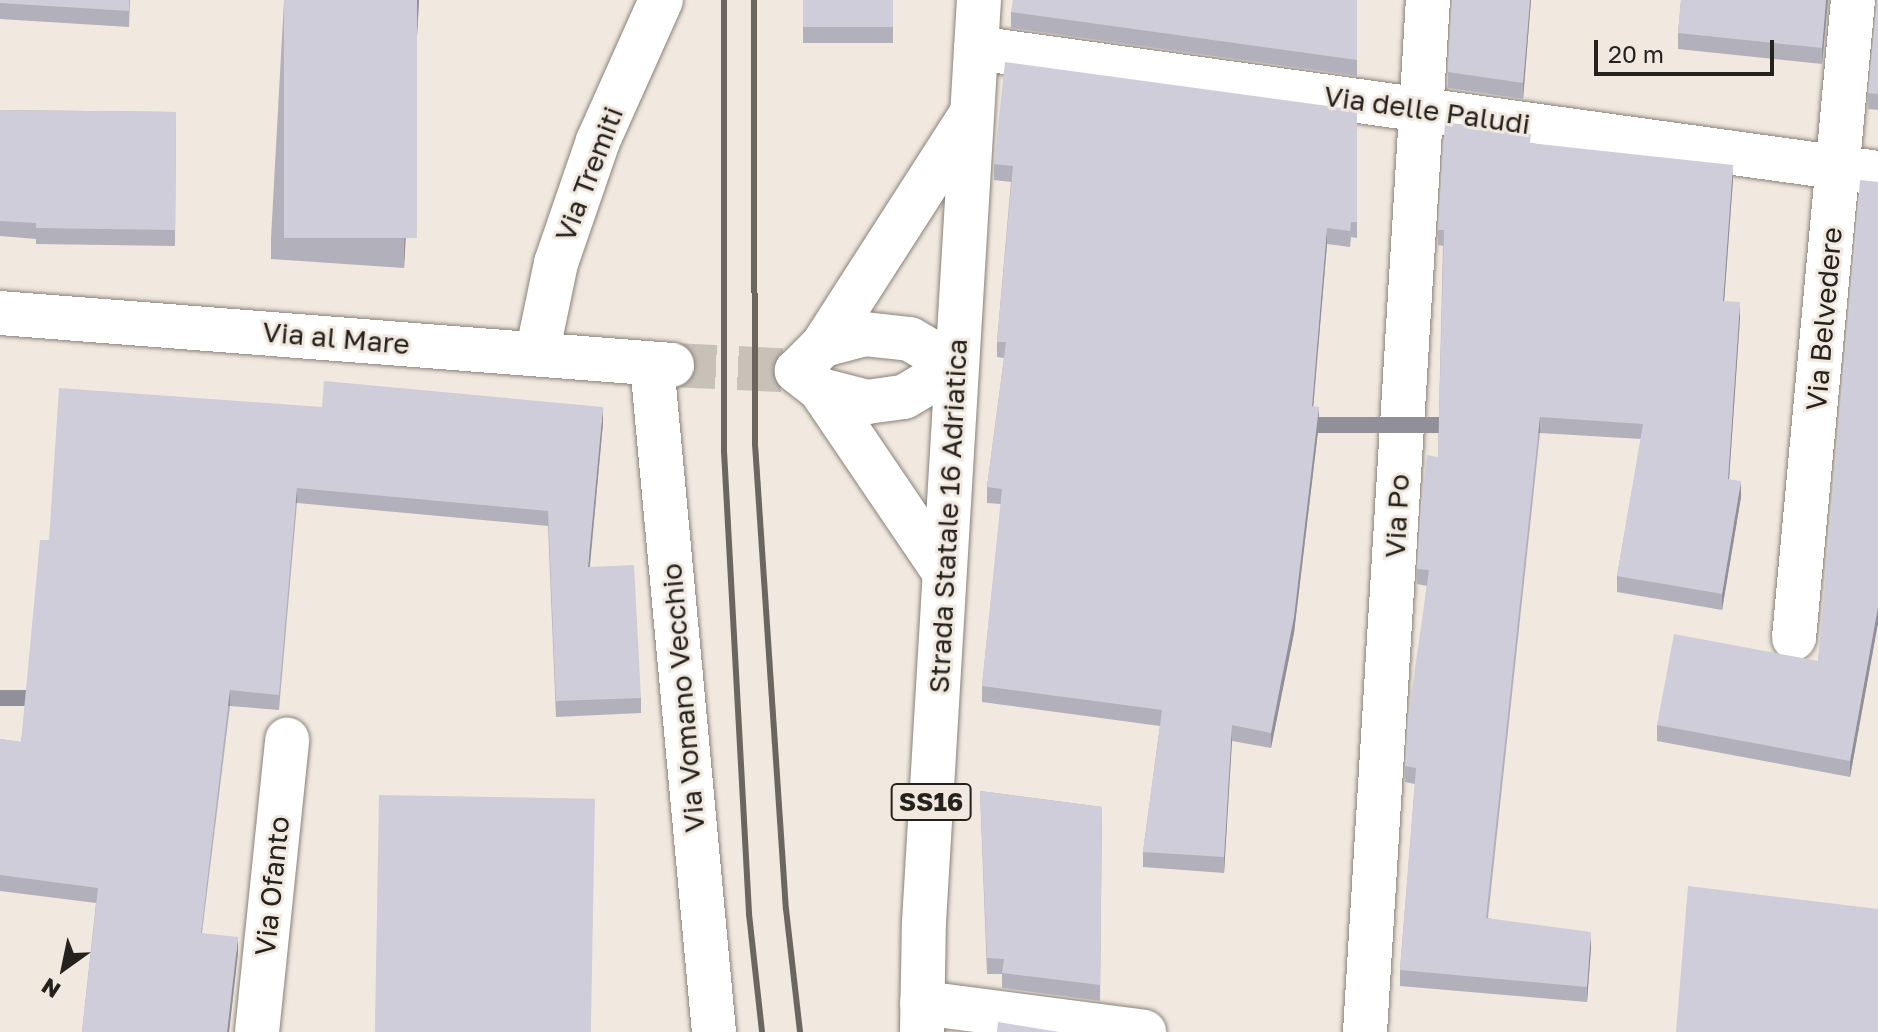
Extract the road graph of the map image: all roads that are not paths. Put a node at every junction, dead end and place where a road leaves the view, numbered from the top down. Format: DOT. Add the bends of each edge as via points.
graph roads {
  1 [pos="661,0"];
  2 [pos="979,0"];
  3 [pos="1428,0"];
  4 [pos="1853,0"];
  5 [pos="976,48"];
  6 [pos="1422,109"];
  7 [pos="972,113"];
  8 [pos="1858,170"];
  9 [pos="0,313"];
  10 [pos="823,345"];
  11 [pos="537,354"];
  12 [pos="662,364"];
  13 [pos="956,366"];
  14 [pos="821,390"];
  15 [pos="944,572"];
  16 [pos="1794,638"];
  17 [pos="287,740"];
  18 [pos="922,1017"];
  19 [pos="257,1032"];
  20 [pos="714,1032"];
  21 [pos="1144,1032"];
  22 [pos="1365,1032"];
  1 -- 11 [label="street, Via Tremiti" via="598,141 556,263"];
  2 -- 5 [label="street, Strada Statale 16 Adriatica / SS16"];
  3 -- 6 [label="street, Via Po"];
  4 -- 8 [label="street, Via Belvedere"];
  5 -- 6 [label="street, Via delle Paludi"];
  5 -- 7 [label="street, Strada Statale 16 Adriatica / SS16"];
  6 -- 8 [label="street, Via delle Paludi"];
  6 -- 22 [label="street, Via Po"];
  7 -- 10 [label="street"];
  7 -- 13 [label="street, Strada Statale 16 Adriatica / SS16"];
  8 -- 16 [label="street, Via Belvedere"];
  9 -- 11 [label="street, Via al Mare"];
  10 -- 13 [label="street" via="865,334 910,339"];
  10 -- 14 [label="street" via="797,371"];
  11 -- 12 [label="street, Via al Mare"];
  12 -- 20 [label="street, Via Vomano Vecchio"];
  13 -- 14 [label="street" via="904,397 867,402"];
  13 -- 15 [label="street, Strada Statale 16 Adriatica / SS16"];
  14 -- 15 [label="street"];
  15 -- 18 [label="street, Strada Statale 16 Adriatica / SS16"];
  17 -- 19 [label="street, Via Ofanto"];
  18 -- 21 [label="street"];
}
